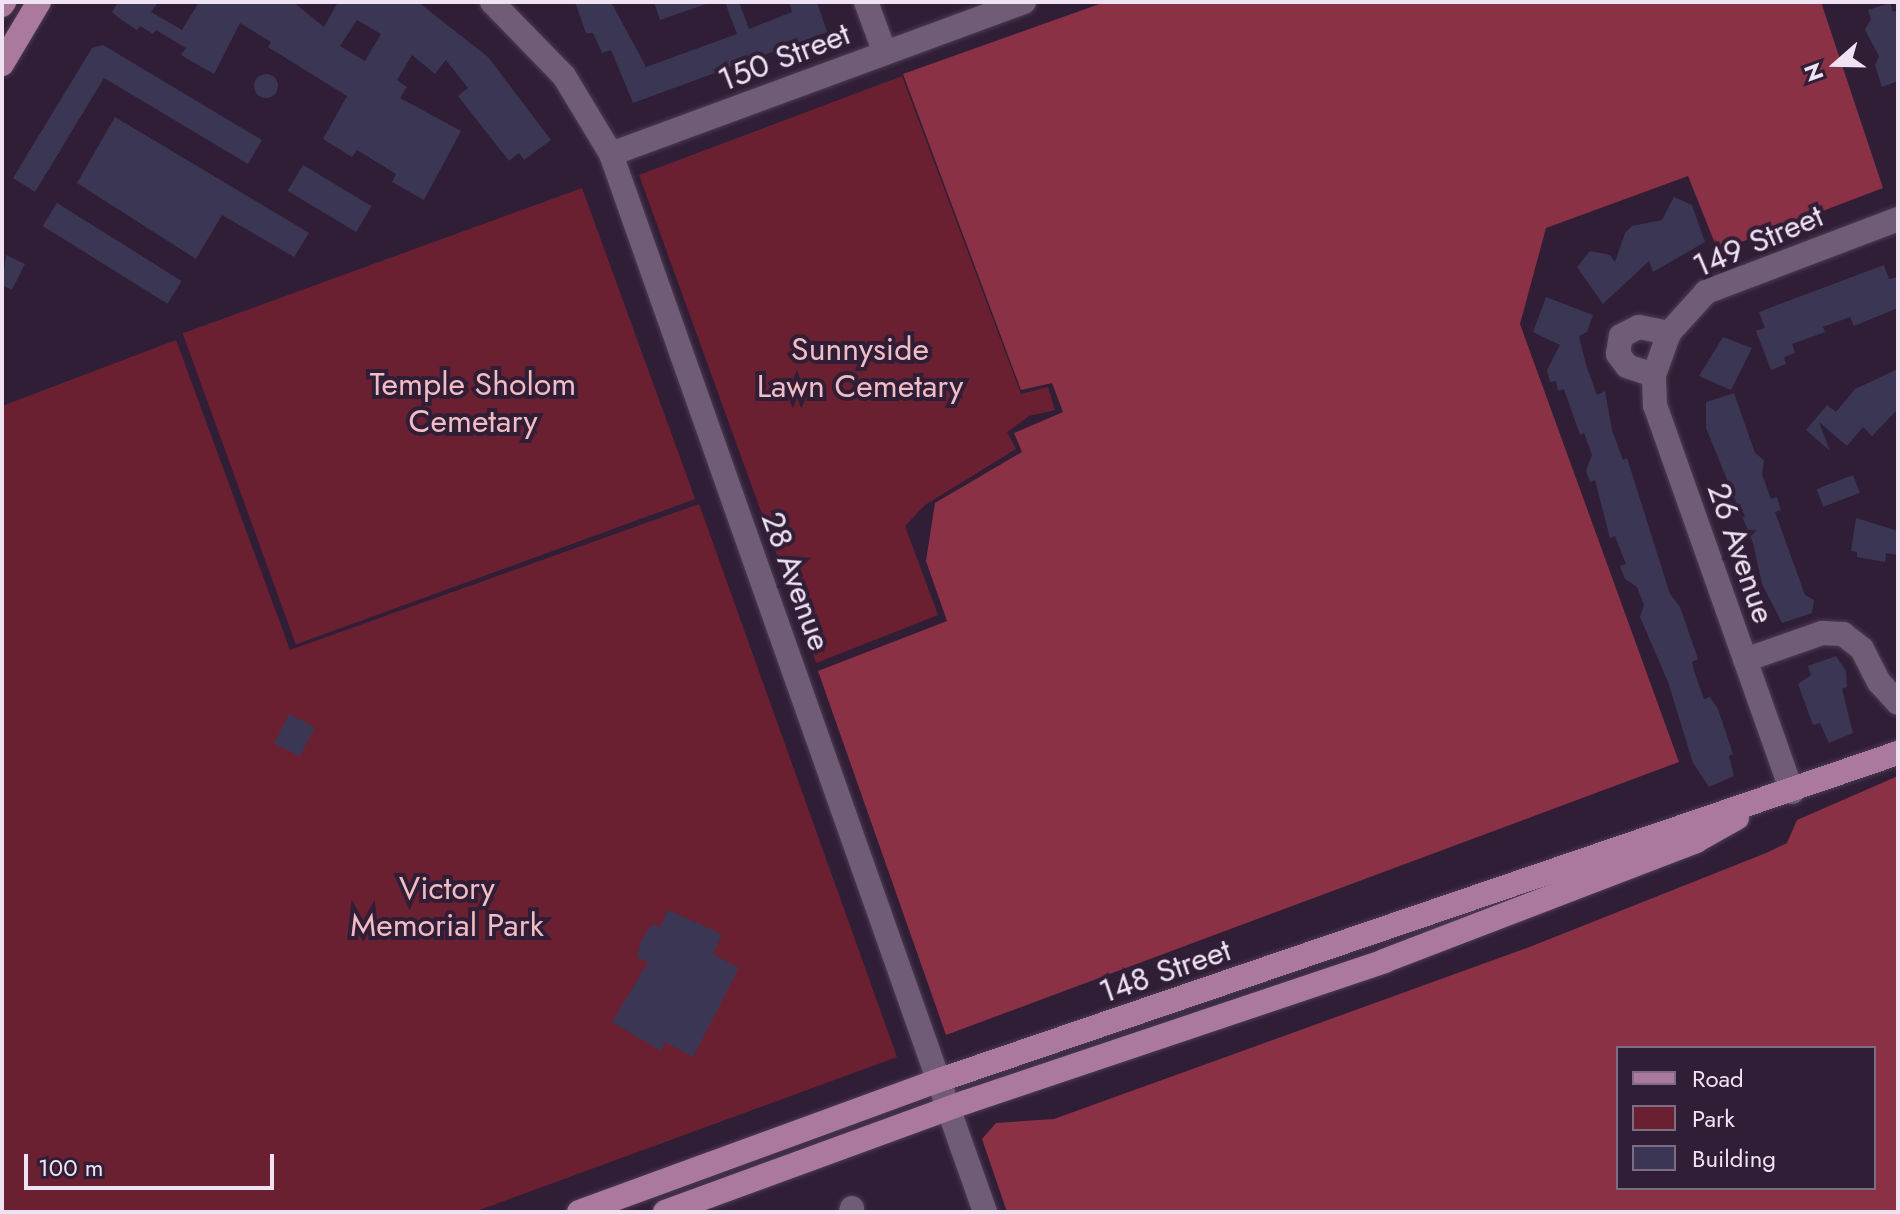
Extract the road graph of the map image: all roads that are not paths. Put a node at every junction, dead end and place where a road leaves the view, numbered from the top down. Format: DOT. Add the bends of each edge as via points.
graph roads {
  1 [pos="39,2"];
  2 [pos="492,2"];
  3 [pos="866,2"];
  4 [pos="1024,2"];
  5 [pos="885,53"];
  6 [pos="2,64"];
  7 [pos="611,154"];
  8 [pos="1898,219"];
  9 [pos="1669,333"];
  10 [pos="1654,375"];
  11 [pos="1745,660"];
  12 [pos="1898,703"];
  13 [pos="1898,753"];
  14 [pos="1783,795"];
  15 [pos="937,1081"];
  16 [pos="948,1109"];
  17 [pos="579,1212"];
  18 [pos="665,1212"];
  19 [pos="985,1212"];
  1 -- 6 [label="main road"];
  2 -- 7 [label="street, 28 Avenue" via="564,76"];
  3 -- 5 [label="street"];
  4 -- 5 [label="street, 150 Street"];
  5 -- 7 [label="street, 150 Street"];
  7 -- 15 [label="street, 28 Avenue"];
  8 -- 9 [label="street, 149 Street" via="1706,292"];
  9 -- 10 [label="street, 26 Avenue"];
  9 -- 10 [label="street" via="1639,327 1621,336 1618,354 1627,366"];
  10 -- 11 [label="street, 26 Avenue" via="1655,406"];
  11 -- 12 [label="street" via="1822,633 1843,634 1862,649 1879,682"];
  11 -- 14 [label="street, 26 Avenue"];
  13 -- 14 [label="main road, 148 Street"];
  14 -- 15 [label="main road, 148 Street" via="1742,804"];
  14 -- 16 [label="main road, 148 Street" via="1696,841 1384,961"];
  15 -- 16 [label="street, 28 Avenue"];
  15 -- 17 [label="main road, 148 Street"];
  16 -- 18 [label="main road, 148 Street"];
  16 -- 19 [label="street, 28 Avenue"];
}
